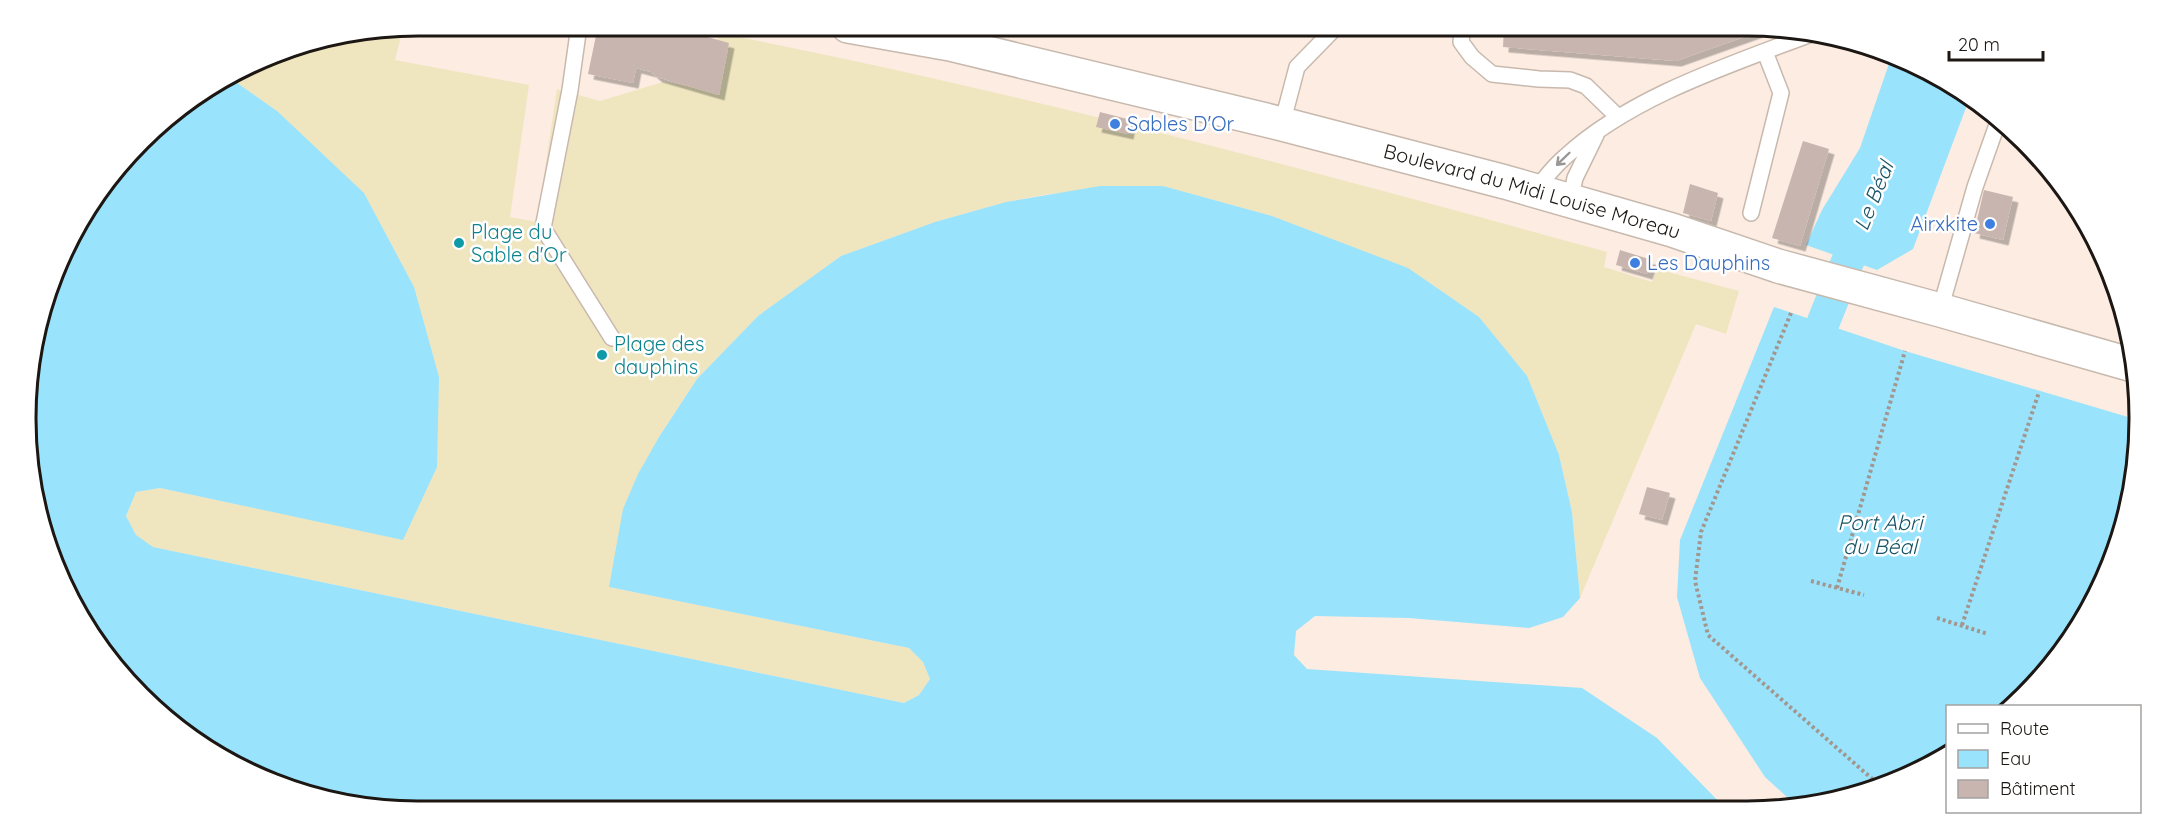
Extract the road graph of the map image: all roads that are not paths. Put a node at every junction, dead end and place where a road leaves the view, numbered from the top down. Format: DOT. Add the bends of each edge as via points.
graph roads {
  1 [pos="578,36"];
  2 [pos="905,36"];
  3 [pos="1327,36"];
  4 [pos="1462,36"];
  5 [pos="1798,39"];
  6 [pos="1765,52"];
  7 [pos="1618,117"];
  8 [pos="1282,124"];
  9 [pos="1996,128"];
  10 [pos="1597,133"];
  11 [pos="1534,191"];
  12 [pos="1570,201"];
  13 [pos="1751,213"];
  14 [pos="1940,310"];
  15 [pos="612,338"];
  16 [pos="2125,363"];
  1 -- 15 [label="lane" via="543,228"];
  2 -- 8 [label="main road, Boulevard du Midi Louise Moreau"];
  3 -- 8 [label="lane" via="1297,67"];
  4 -- 7 [label="lane" via="1461,42 1472,57 1492,74 1570,80 1586,86"];
  5 -- 6 [label="lane"];
  6 -- 7 [label="lane" via="1691,80"];
  6 -- 13 [label="lane" via="1781,93"];
  7 -- 10 [label="lane"];
  8 -- 11 [label="main road, Boulevard du Midi Louise Moreau"];
  9 -- 14 [label="lane"];
  10 -- 11 [label="lane, one-way" via="1565,156"];
  10 -- 12 [label="lane" via="1575,178"];
  11 -- 12 [label="main road, Boulevard du Midi Louise Moreau"];
  12 -- 14 [label="main road, Boulevard du Midi Louise Moreau" via="1778,266"];
  14 -- 16 [label="main road"];
}
